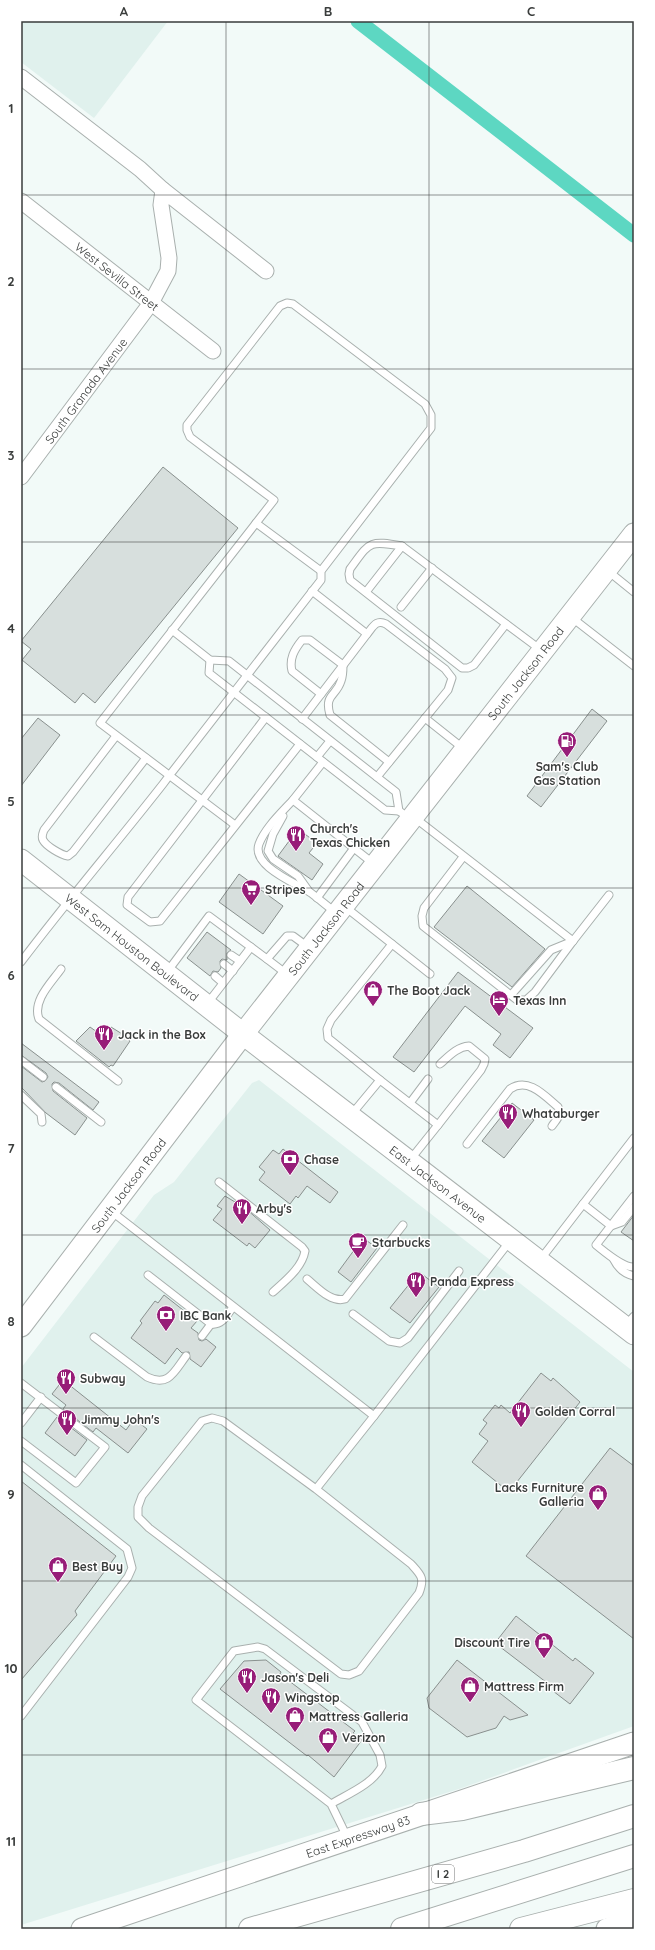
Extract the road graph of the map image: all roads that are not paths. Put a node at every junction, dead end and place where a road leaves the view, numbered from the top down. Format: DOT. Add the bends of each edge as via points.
graph roads {
  1 [pos="21,77"];
  2 [pos="163,190"];
  3 [pos="21,202"];
  4 [pos="266,271"];
  5 [pos="151,303"];
  6 [pos="213,351"];
  7 [pos="21,477"];
  8 [pos="256,523"];
  9 [pos="634,534"];
  10 [pos="402,546"];
  11 [pos="432,568"];
  12 [pos="321,570"];
  13 [pos="606,570"];
  14 [pos="312,591"];
  15 [pos="366,592"];
  16 [pos="634,592"];
  17 [pos="401,607"];
  18 [pos="570,617"];
  19 [pos="506,624"];
  20 [pos="172,630"];
  21 [pos="367,634"];
  22 [pos="543,652"];
  23 [pos="210,660"];
  24 [pos="343,665"];
  25 [pos="634,666"];
  26 [pos="247,675"];
  27 [pos="234,692"];
  28 [pos="321,694"];
  29 [pos="266,717"];
  30 [pos="425,718"];
  31 [pos="302,719"];
  32 [pos="116,736"];
  33 [pos="330,741"];
  34 [pos="300,744"];
  35 [pos="465,750"];
  36 [pos="316,757"];
  37 [pos="146,758"];
  38 [pos="323,762"];
  39 [pos="389,762"];
  40 [pos="169,776"];
  41 [pos="376,777"];
  42 [pos="202,800"];
  43 [pos="293,800"];
  44 [pos="407,816"];
  45 [pos="235,826"];
  46 [pos="354,848"];
  47 [pos="464,857"];
  48 [pos="21,860"];
  49 [pos="376,865"];
  50 [pos="310,893"];
  51 [pos="609,895"];
  52 [pos="70,898"];
  53 [pos="317,898"];
  54 [pos="340,910"];
  55 [pos="574,941"];
  56 [pos="392,944"];
  57 [pos="251,947"];
  58 [pos="310,948"];
  59 [pos="231,955"];
  60 [pos="267,959"];
  61 [pos="240,961"];
  62 [pos="21,962"];
  63 [pos="224,964"];
  64 [pos="61,969"];
  65 [pos="232,971"];
  66 [pos="166,974"];
  67 [pos="430,974"];
  68 [pos="215,976"];
  69 [pos="288,976"];
  70 [pos="223,983"];
  71 [pos="511,996"];
  72 [pos="206,1005"];
  73 [pos="242,1034"];
  74 [pos="21,1060"];
  75 [pos="440,1064"];
  76 [pos="43,1077"];
  77 [pos="428,1078"];
  78 [pos="380,1080"];
  79 [pos="118,1081"];
  80 [pos="56,1087"];
  81 [pos="21,1095"];
  82 [pos="410,1103"];
  83 [pos="350,1116"];
  84 [pos="42,1122"];
  85 [pos="101,1122"];
  86 [pos="438,1125"];
  87 [pos="552,1126"];
  88 [pos="634,1138"];
  89 [pos="467,1144"];
  90 [pos="409,1161"];
  91 [pos="219,1182"];
  92 [pos="634,1196"];
  93 [pos="583,1204"];
  94 [pos="634,1207"];
  95 [pos="109,1210"];
  96 [pos="403,1225"];
  97 [pos="611,1226"];
  98 [pos="511,1239"];
  99 [pos="614,1260"];
  100 [pos="539,1261"];
  101 [pos="634,1267"];
  102 [pos="459,1271"];
  103 [pos="148,1275"];
  104 [pos="634,1276"];
  105 [pos="307,1279"];
  106 [pos="273,1292"];
  107 [pos="233,1307"];
  108 [pos="353,1314"];
  109 [pos="211,1324"];
  110 [pos="21,1326"];
  111 [pos="631,1326"];
  112 [pos="202,1336"];
  113 [pos="94,1337"];
  114 [pos="186,1356"];
  115 [pos="21,1383"];
  116 [pos="41,1397"];
  117 [pos="374,1416"];
  118 [pos="21,1423"];
  119 [pos="21,1440"];
  120 [pos="21,1465"];
  121 [pos="316,1489"];
  122 [pos="21,1716"];
  123 [pos="634,1743"];
  124 [pos="634,1768"];
  125 [pos="331,1804"];
  126 [pos="421,1814"];
  127 [pos="634,1816"];
  128 [pos="348,1839"];
  129 [pos="634,1856"];
  130 [pos="634,1900"];
  131 [pos="634,1920"];
  132 [pos="82,1929"];
  133 [pos="250,1929"];
  134 [pos="402,1929"];
  135 [pos="521,1929"];
  136 [pos="550,1929"];
  137 [pos="607,1929"];
  1 -- 2 [label="street" via="140,169"];
  2 -- 4 [label="street"];
  2 -- 5 [label="street, South Granada Avenue" via="161,205 169,258 168,271"];
  3 -- 5 [label="street, West Sevilla Street"];
  5 -- 6 [label="street, West Sevilla Street"];
  5 -- 7 [label="street, South Granada Avenue"];
  8 -- 12 [label="lane"];
  8 -- 12 [label="lane" via="274,500 190,437 187,425 280,306 287,303 293,304 425,404 431,415 431,428"];
  8 -- 20 [label="lane"];
  9 -- 13 [label="main road, South Jackson Road"];
  10 -- 11 [label="lane"];
  10 -- 15 [label="lane"];
  10 -- 15 [label="lane" via="378,541 364,549 349,574 350,580"];
  11 -- 17 [label="lane"];
  11 -- 19 [label="lane"];
  12 -- 14 [label="lane" via="321,580"];
  13 -- 16 [label="lane"];
  13 -- 18 [label="main road, South Jackson Road"];
  14 -- 21 [label="lane"];
  14 -- 26 [label="lane"];
  15 -- 19 [label="lane" via="462,668 474,665"];
  18 -- 22 [label="main road, South Jackson Road"];
  18 -- 25 [label="lane"];
  19 -- 22 [label="lane"];
  20 -- 23 [label="lane"];
  20 -- 32 [label="lane" via="100,723"];
  21 -- 24 [label="lane"];
  21 -- 30 [label="lane" via="376,623 386,624 445,669 452,678 448,690"];
  22 -- 35 [label="main road, South Jackson Road"];
  23 -- 26 [label="lane" via="229,661"];
  23 -- 27 [label="lane" via="209,673"];
  24 -- 28 [label="lane"];
  24 -- 28 [label="lane" via="310,640 302,640 295,649 290,664 292,671"];
  24 -- 39 [label="lane" via="341,682 327,705 330,715"];
  26 -- 27 [label="lane"];
  26 -- 31 [label="lane"];
  27 -- 29 [label="lane"];
  27 -- 40 [label="lane"];
  28 -- 31 [label="lane"];
  29 -- 34 [label="lane"];
  29 -- 42 [label="lane"];
  30 -- 35 [label="lane"];
  30 -- 39 [label="lane"];
  31 -- 33 [label="lane"];
  32 -- 37 [label="lane"];
  32 -- 37 [label="lane" via="44,830 44,841 63,855 68,856 73,852"];
  33 -- 36 [label="lane"];
  33 -- 41 [label="lane"];
  34 -- 36 [label="lane"];
  34 -- 45 [label="lane"];
  35 -- 44 [label="main road, South Jackson Road"];
  36 -- 38 [label="lane"];
  37 -- 40 [label="lane"];
  38 -- 43 [label="lane"];
  38 -- 44 [label="lane" via="385,810"];
  39 -- 41 [label="lane"];
  40 -- 42 [label="lane"];
  40 -- 52 [label="lane" via="85,883"];
  41 -- 44 [label="lane" via="396,792"];
  42 -- 45 [label="lane"];
  42 -- 45 [label="lane" via="128,898 127,905 150,922 160,922"];
  43 -- 46 [label="lane"];
  43 -- 50 [label="lane" via="273,834 268,851 273,859 298,876"];
  43 -- 50 [label="lane" via="262,836 258,846 258,857 267,867"];
  44 -- 47 [label="lane"];
  44 -- 49 [label="main road, South Jackson Road"];
  46 -- 49 [label="lane"];
  46 -- 53 [label="lane"];
  47 -- 55 [label="lane"];
  47 -- 71 [label="lane" via="424,908 423,926"];
  48 -- 52 [label="main road, West Sam Houston Boulevard"];
  49 -- 54 [label="main road, South Jackson Road"];
  50 -- 53 [label="lane"];
  51 -- 55 [label="lane"];
  52 -- 62 [label="lane"];
  52 -- 66 [label="main road, West Sam Houston Boulevard"];
  53 -- 54 [label="lane"];
  54 -- 56 [label="lane"];
  54 -- 58 [label="main road, South Jackson Road"];
  55 -- 71 [label="lane" via="551,950"];
  55 -- 71 [label="lane" via="526,1000 517,1000"];
  56 -- 67 [label="lane"];
  56 -- 78 [label="lane" via="331,1020 327,1029 328,1038"];
  57 -- 60 [label="lane"];
  57 -- 61 [label="lane"];
  57 -- 66 [label="lane" via="210,916 202,933"];
  58 -- 60 [label="lane" via="293,936 287,936"];
  58 -- 69 [label="main road, South Jackson Road"];
  59 -- 61 [label="lane"];
  60 -- 69 [label="lane"];
  61 -- 65 [label="lane"];
  63 -- 65 [label="lane"];
  64 -- 79 [label="lane" via="40,1000 36,1010 39,1019"];
  65 -- 70 [label="lane"];
  66 -- 72 [label="main road, West Sam Houston Boulevard"];
  68 -- 70 [label="lane"];
  69 -- 73 [label="main road, South Jackson Road"];
  70 -- 72 [label="lane"];
  72 -- 73 [label="main road, West Sam Houston Boulevard"];
  73 -- 83 [label="main road, East Jackson Avenue"];
  73 -- 95 [label="main road, South Jackson Road"];
  74 -- 76 [label="lane"];
  75 -- 86 [label="lane" via="464,1046 469,1046 484,1058 481,1070"];
  77 -- 82 [label="lane"];
  78 -- 82 [label="lane"];
  78 -- 83 [label="lane"];
  80 -- 85 [label="lane"];
  81 -- 84 [label="lane" via="41,1114"];
  82 -- 86 [label="lane"];
  83 -- 90 [label="main road, East Jackson Avenue"];
  86 -- 90 [label="lane"];
  87 -- 89 [label="lane" via="559,1116 558,1107 524,1084 510,1089"];
  88 -- 93 [label="lane"];
  90 -- 98 [label="main road, East Jackson Avenue"];
  91 -- 106 [label="lane" via="305,1251 302,1260 290,1276"];
  92 -- 97 [label="lane"];
  93 -- 97 [label="lane"];
  93 -- 100 [label="lane"];
  94 -- 97 [label="lane" via="622,1222"];
  95 -- 107 [label="lane"];
  95 -- 110 [label="main road, South Jackson Road"];
  96 -- 105 [label="lane" via="345,1299 340,1301 333,1298"];
  97 -- 99 [label="lane" via="596,1245"];
  98 -- 100 [label="main road, East Jackson Avenue"];
  98 -- 117 [label="lane"];
  99 -- 101 [label="lane"];
  99 -- 104 [label="lane" via="628,1275"];
  100 -- 111 [label="main road, East Jackson Avenue"];
  102 -- 108 [label="lane" via="408,1338 400,1343 389,1341"];
  103 -- 109 [label="lane"];
  107 -- 109 [label="lane" via="221,1322"];
  107 -- 117 [label="lane"];
  109 -- 112 [label="lane"];
  113 -- 114 [label="lane" via="154,1380 166,1380 171,1377"];
  115 -- 116 [label="lane"];
  116 -- 118 [label="lane"];
  116 -- 119 [label="lane" via="105,1447 76,1483"];
  117 -- 121 [label="lane"];
  120 -- 122 [label="lane" via="127,1549 132,1568 128,1577"];
  121 -- 121 [label="lane" via="235,1428 212,1418 202,1421 142,1496 138,1517 341,1674 349,1675 359,1671 419,1593 423,1584 421,1575 411,1564"];
  123 -- 126 [label="main road, East Expressway 83"];
  124 -- 126 [label="highway" via="462,1809"];
  125 -- 125 [label="lane" via="196,1700 234,1651 265,1649 362,1722 380,1755 382,1766 379,1773 367,1782"];
  125 -- 128 [label="lane"];
  126 -- 128 [label="main road, East Expressway 83"];
  127 -- 133 [label="highway, I 2" via="524,1851"];
  128 -- 132 [label="main road, East Expressway 83"];
  129 -- 134 [label="highway"];
  130 -- 135 [label="highway"];
  130 -- 136 [label="highway"];
  131 -- 137 [label="main road"];
}
